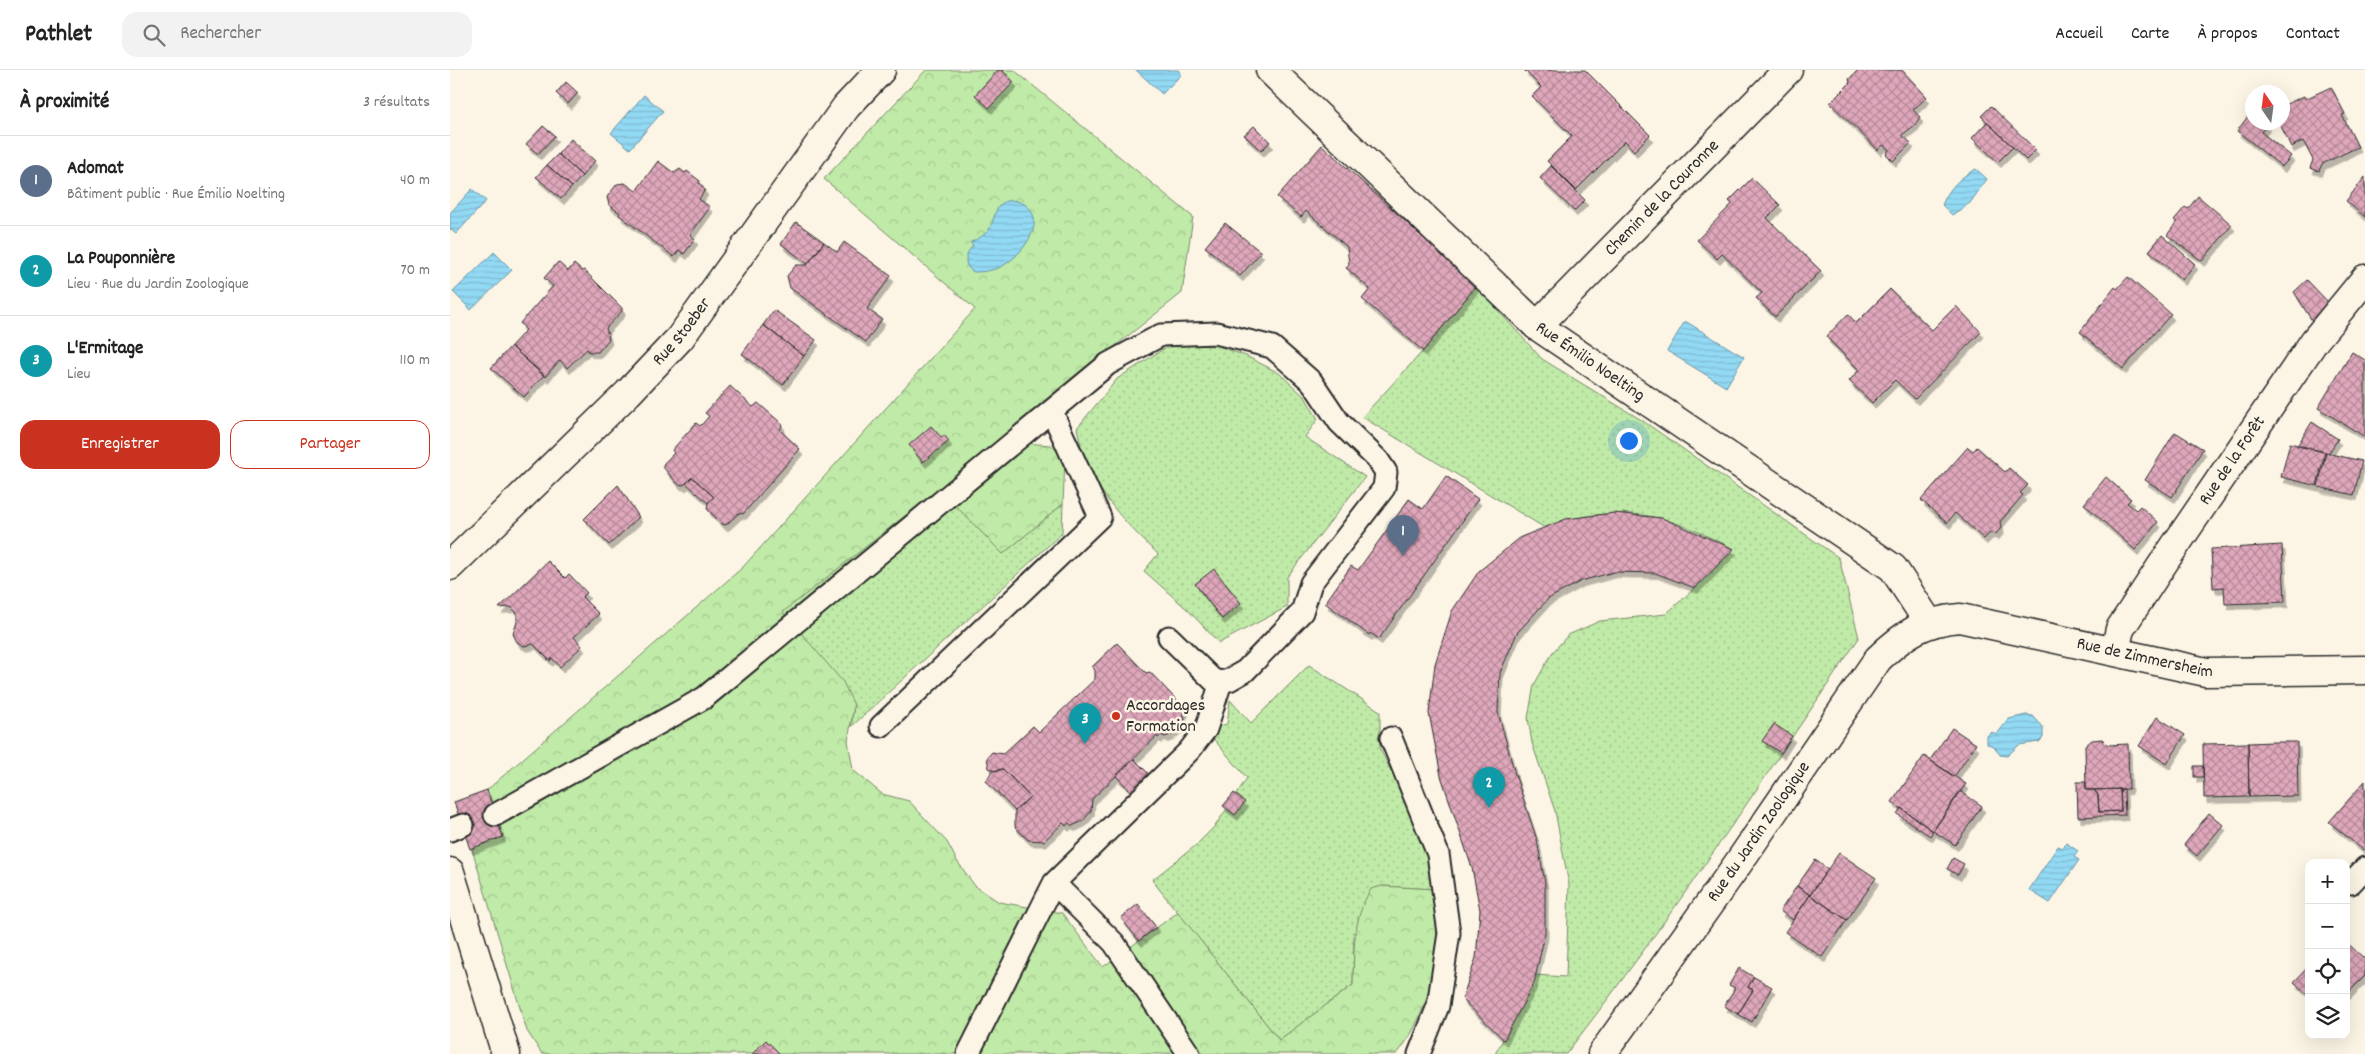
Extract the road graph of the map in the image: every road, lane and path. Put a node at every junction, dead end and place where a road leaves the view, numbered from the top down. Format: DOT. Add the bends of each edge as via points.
graph roads {
  1 [pos="881,70"];
  2 [pos="1270,70"];
  3 [pos="1788,70"];
  4 [pos="2365,279"];
  5 [pos="1538,326"];
  6 [pos="1052,412"];
  7 [pos="450,566"];
  8 [pos="1929,623"];
  9 [pos="1169,637"];
  10 [pos="2115,650"];
  11 [pos="2365,670"];
  12 [pos="1221,682"];
  13 [pos="881,726"];
  14 [pos="1391,738"];
  15 [pos="495,815"];
  16 [pos="450,872"];
  17 [pos="1054,882"];
  18 [pos="506,1054"];
  19 [pos="968,1054"];
  20 [pos="1189,1054"];
  21 [pos="1419,1054"];
  22 [pos="1602,1054"];
  1 -- 7 [label="street, Rue Stoeber" via="846,107 680,338"];
  2 -- 5 [label="street, Rue Émilio Noelting"];
  3 -- 5 [label="street, Chemin de la Couronne"];
  4 -- 10 [label="street, Rue de la Forêt" via="2315,340 2161,567 2120,629"];
  5 -- 8 [label="street, Rue Émilio Noelting" via="1893,568"];
  6 -- 12 [label="lane" via="1108,364 1161,335 1216,333 1272,347 1312,382 1338,422 1378,460 1386,472 1384,488 1311,583 1302,612 1244,671"];
  6 -- 13 [label="lane" via="1100,517"];
  6 -- 15 [label="lane" via="704,698"];
  8 -- 10 [label="street, Rue de Zimmersheim" via="1973,620"];
  8 -- 22 [label="street, Rue du Jardin Zoologique" via="1898,640 1878,659"];
  9 -- 12 [label="lane" via="1213,680"];
  10 -- 11 [label="street, Rue de Zimmersheim" via="2206,672"];
  12 -- 17 [label="lane" via="1206,729 1188,751"];
  14 -- 21 [label="lane" via="1438,854 1449,933 1438,1006"];
  16 -- 18 [label="street"];
  17 -- 19 [label="lane"];
  17 -- 20 [label="lane" via="1114,943"];
}
